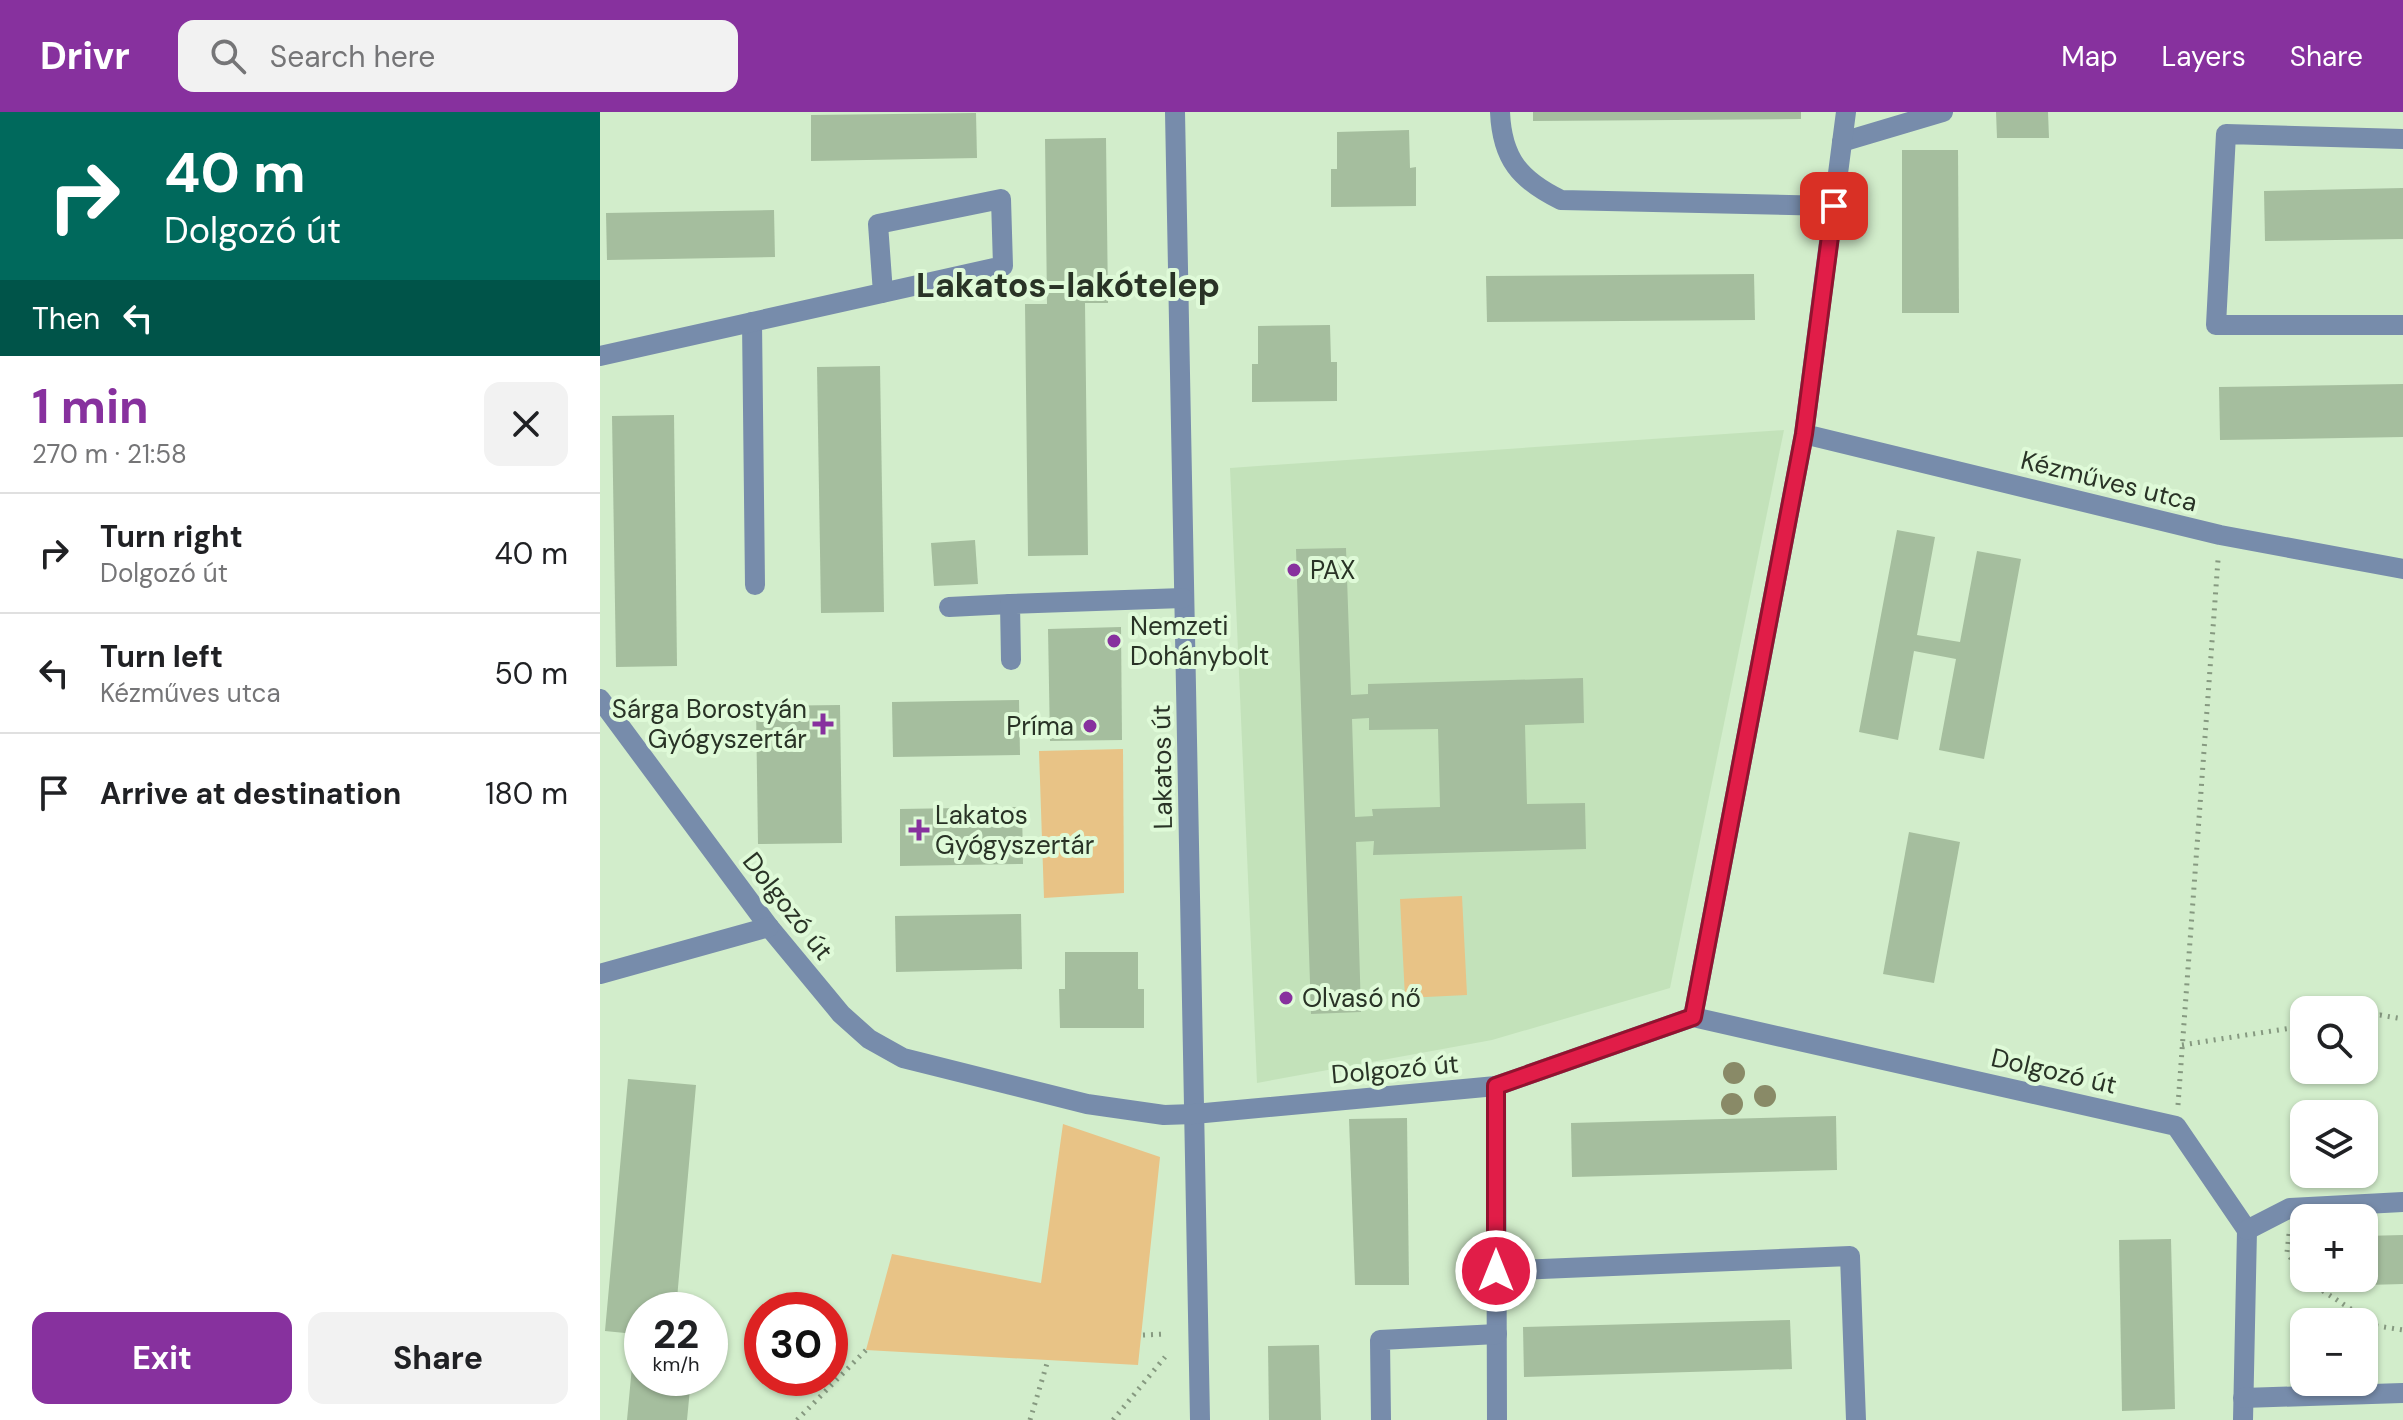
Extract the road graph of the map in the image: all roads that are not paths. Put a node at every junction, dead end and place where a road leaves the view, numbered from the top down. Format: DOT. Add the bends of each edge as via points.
graph roads {
  1 [pos="1175,112"];
  2 [pos="1500,112"];
  3 [pos="1846,112"];
  4 [pos="1943,112"];
  5 [pos="2403,139"];
  6 [pos="1842,142"];
  7 [pos="1834,206"];
  8 [pos="883,293"];
  9 [pos="752,322"];
  10 [pos="2403,325"];
  11 [pos="600,356"];
  12 [pos="1804,434"];
  13 [pos="2403,569"];
  14 [pos="755,585"];
  15 [pos="1183,598"];
  16 [pos="1010,604"];
  17 [pos="949,607"];
  18 [pos="1011,660"];
  19 [pos="600,699"];
  20 [pos="769,927"];
  21 [pos="600,974"];
  22 [pos="1693,1017"];
  23 [pos="1496,1086"];
  24 [pos="1194,1114"];
  25 [pos="2403,1202"];
  26 [pos="2247,1230"];
  27 [pos="1496,1271"];
  28 [pos="1497,1334"];
  29 [pos="2403,1393"];
  30 [pos="2243,1398"];
  31 [pos="1200,1420"];
  32 [pos="1381,1420"];
  33 [pos="1497,1420"];
  34 [pos="1856,1420"];
  35 [pos="2243,1420"];
  1 -- 15 [label="street, Lakatos út"];
  2 -- 7 [label="street" via="1507,154 1533,183 1561,200"];
  3 -- 6 [label="street"];
  4 -- 6 [label="street"];
  5 -- 10 [label="street" via="2226,134 2216,325"];
  6 -- 7 [label="street"];
  7 -- 12 [label="street"];
  8 -- 8 [label="street" via="1003,266 1001,199 878,224"];
  8 -- 9 [label="street"];
  9 -- 11 [label="street"];
  9 -- 14 [label="street"];
  12 -- 13 [label="street, Kézműves utca" via="2220,535"];
  12 -- 22 [label="street"];
  15 -- 16 [label="street"];
  15 -- 24 [label="street, Lakatos út"];
  16 -- 17 [label="street"];
  16 -- 18 [label="street"];
  19 -- 20 [label="street, Dolgozó út"];
  20 -- 21 [label="street"];
  20 -- 24 [label="street, Dolgozó út" via="841,1014 869,1039 903,1058 1087,1104"];
  22 -- 23 [label="street, Dolgozó út"];
  22 -- 26 [label="street, Dolgozó út" via="2176,1126"];
  23 -- 24 [label="street, Dolgozó út"];
  23 -- 27 [label="street"];
  24 -- 31 [label="street, Lakatos út"];
  25 -- 26 [label="street" via="2290,1208"];
  26 -- 30 [label="street"];
  27 -- 28 [label="street"];
  27 -- 34 [label="street" via="1850,1256"];
  28 -- 32 [label="street" via="1380,1340"];
  28 -- 33 [label="street"];
  29 -- 30 [label="street"];
  30 -- 35 [label="street"];
}
